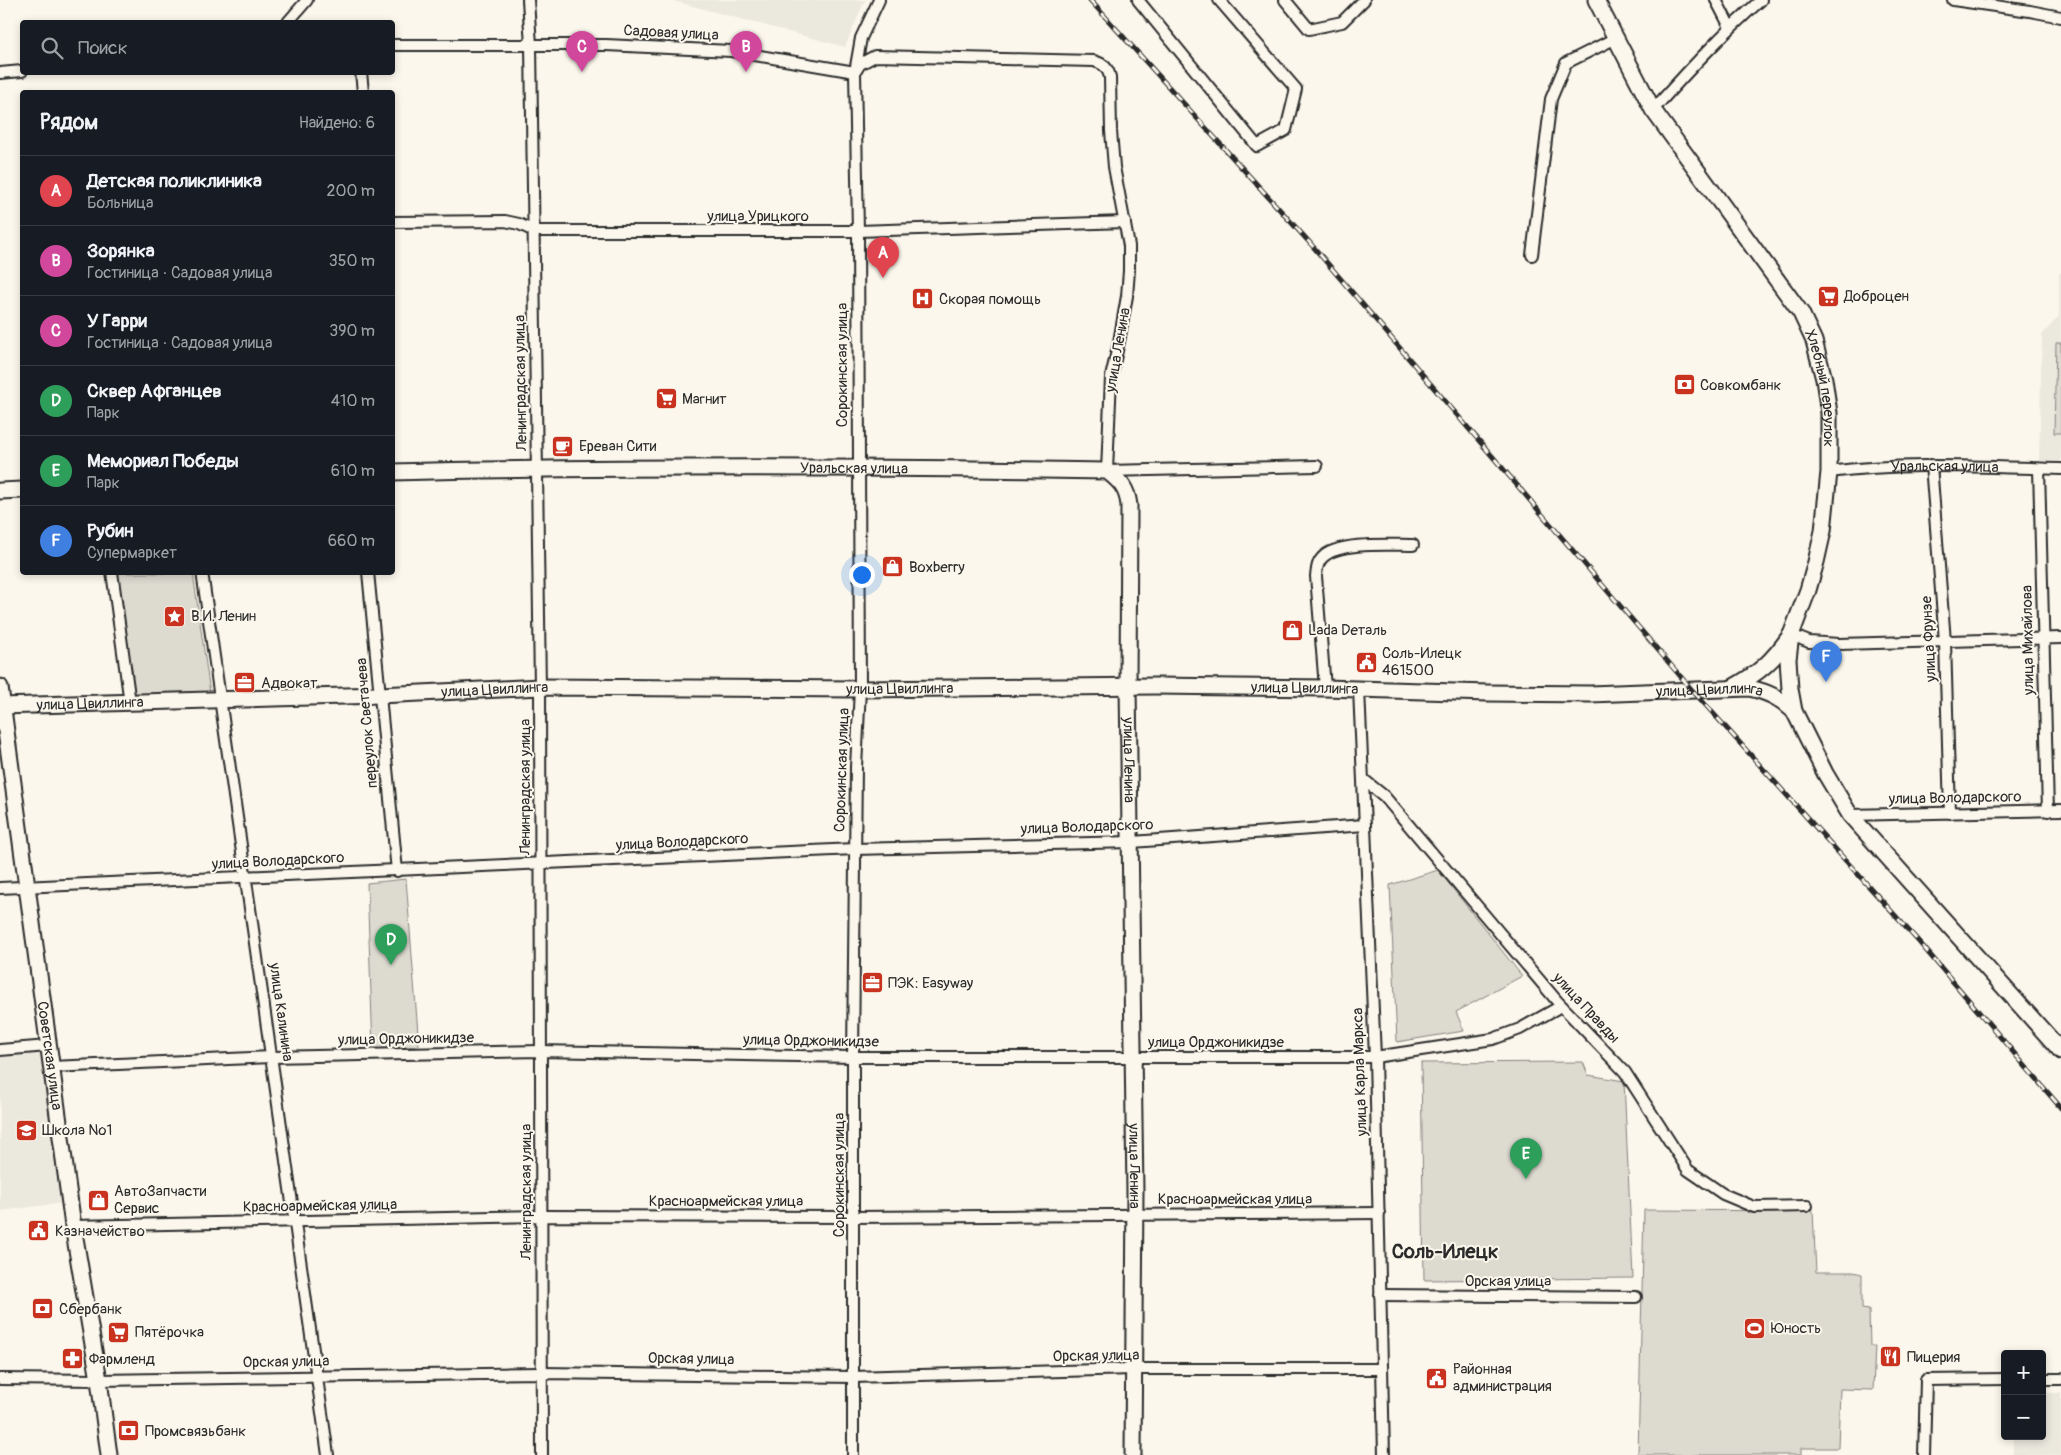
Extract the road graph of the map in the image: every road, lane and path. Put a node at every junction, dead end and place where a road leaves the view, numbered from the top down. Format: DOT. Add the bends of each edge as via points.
graph roads {
  1 [pos="307,0"];
  2 [pos="528,0"];
  3 [pos="879,0"];
  4 [pos="1138,0"];
  5 [pos="1219,0"];
  6 [pos="1285,0"];
  7 [pos="1364,0"];
  8 [pos="1596,0"];
  9 [pos="1716,0"];
  10 [pos="1761,0"];
  11 [pos="1953,0"];
  12 [pos="2061,17"];
  13 [pos="290,20"];
  14 [pos="1730,27"];
  15 [pos="1616,38"];
  16 [pos="395,45"];
  17 [pos="531,45"];
  18 [pos="20,71"];
  19 [pos="855,72"];
  20 [pos="0,73"];
  21 [pos="361,75"];
  22 [pos="363,90"];
  23 [pos="1653,110"];
  24 [pos="395,222"];
  25 [pos="1125,222"];
  26 [pos="534,231"];
  27 [pos="858,231"];
  28 [pos="1532,255"];
  29 [pos="1931,465"];
  30 [pos="1317,466"];
  31 [pos="857,467"];
  32 [pos="537,468"];
  33 [pos="2039,469"];
  34 [pos="2061,469"];
  35 [pos="1107,470"];
  36 [pos="395,472"];
  37 [pos="1829,472"];
  38 [pos="20,490"];
  39 [pos="0,491"];
  40 [pos="1413,545"];
  41 [pos="112,575"];
  42 [pos="202,575"];
  43 [pos="368,575"];
  44 [pos="1791,635"];
  45 [pos="2061,638"];
  46 [pos="2043,639"];
  47 [pos="1945,641"];
  48 [pos="1128,686"];
  49 [pos="0,687"];
  50 [pos="540,687"];
  51 [pos="1325,688"];
  52 [pos="1359,688"];
  53 [pos="1731,688"];
  54 [pos="860,689"];
  55 [pos="380,695"];
  56 [pos="220,699"];
  57 [pos="130,703"];
  58 [pos="2,706"];
  59 [pos="1794,711"];
  60 [pos="1364,780"];
  61 [pos="2061,810"];
  62 [pos="2048,811"];
  63 [pos="1950,813"];
  64 [pos="1850,815"];
  65 [pos="1365,825"];
  66 [pos="1132,842"];
  67 [pos="855,849"];
  68 [pos="539,864"];
  69 [pos="397,870"];
  70 [pos="246,877"];
  71 [pos="27,887"];
  72 [pos="0,888"];
  73 [pos="1561,1006"];
  74 [pos="48,1046"];
  75 [pos="0,1050"];
  76 [pos="540,1051"];
  77 [pos="2061,1051"];
  78 [pos="272,1057"];
  79 [pos="1135,1057"];
  80 [pos="1375,1057"];
  81 [pos="852,1058"];
  82 [pos="52,1067"];
  83 [pos="1808,1206"];
  84 [pos="1378,1213"];
  85 [pos="1135,1215"];
  86 [pos="541,1216"];
  87 [pos="854,1217"];
  88 [pos="294,1221"];
  89 [pos="73,1226"];
  90 [pos="1380,1295"];
  91 [pos="1636,1297"];
  92 [pos="1133,1369"];
  93 [pos="1382,1369"];
  94 [pos="541,1373"];
  95 [pos="318,1376"];
  96 [pos="853,1377"];
  97 [pos="0,1379"];
  98 [pos="2001,1379"];
  99 [pos="2046,1379"];
  100 [pos="2061,1379"];
  101 [pos="99,1380"];
  102 [pos="109,1455"];
  103 [pos="328,1455"];
  104 [pos="542,1455"];
  105 [pos="854,1455"];
  106 [pos="1133,1455"];
  107 [pos="1384,1455"];
  108 [pos="1924,1455"];
  1 -- 13 [label="street"];
  2 -- 17 [label="street, Ленинградская улица"];
  3 -- 19 [label="street, Сорокинская улица" via="861,38"];
  4 -- 5 [label="street" via="1257,146 1286,130 1296,89"];
  6 -- 7 [label="street" via="1309,29 1342,22"];
  8 -- 15 [label="street, Хлебный переулок"];
  9 -- 14 [label="street"];
  10 -- 14 [label="street"];
  11 -- 12 [label="street"];
  14 -- 23 [label="street"];
  15 -- 23 [label="street, Хлебный переулок"];
  15 -- 28 [label="street" via="1566,63 1551,99"];
  16 -- 17 [label="street, Садовая улица"];
  17 -- 19 [label="street, Садовая улица" via="731,51"];
  17 -- 26 [label="street, Ленинградская улица"];
  18 -- 20 [label="street"];
  19 -- 25 [label="street, улица Ленина" via="860,64 875,56 1094,61 1102,64 1108,69 1110,78 1114,167"];
  19 -- 27 [label="street, Сорокинская улица"];
  21 -- 22 [label="street"];
  23 -- 37 [label="street, Хлебный переулок" via="1801,313 1814,341 1824,379"];
  24 -- 26 [label="street, улица Урицкого" via="505,221"];
  25 -- 27 [label="street, улица Урицкого"];
  25 -- 35 [label="street, улица Ленина" via="1129,271 1111,377"];
  26 -- 27 [label="street, улица Урицкого"];
  26 -- 32 [label="street, Ленинградская улица"];
  27 -- 31 [label="street, Сорокинская улица"];
  29 -- 33 [label="street, Уральская улица"];
  29 -- 37 [label="street, Уральская улица"];
  29 -- 47 [label="street, улица Фрунзе"];
  30 -- 35 [label="street, Уральская улица"];
  31 -- 32 [label="street, Уральская улица"];
  31 -- 35 [label="street, Уральская улица"];
  31 -- 54 [label="street, Сорокинская улица"];
  32 -- 36 [label="street, Уральская улица"];
  32 -- 50 [label="street, Ленинградская улица"];
  33 -- 34 [label="street, Уральская улица"];
  33 -- 46 [label="street, улица Михайлова"];
  35 -- 48 [label="street, улица Ленина" via="1128,494"];
  37 -- 44 [label="street, Хлебный переулок" via="1816,562"];
  38 -- 39 [label="street"];
  40 -- 51 [label="street" via="1339,549 1322,558 1317,566"];
  41 -- 57 [label="street"];
  42 -- 56 [label="street, улица Калинина"];
  43 -- 55 [label="street, переулок Светачева"];
  44 -- 47 [label="street" via="1809,642 1839,644"];
  44 -- 53 [label="street" via="1773,659"];
  44 -- 59 [label="street, Хлебный переулок" via="1788,659"];
  45 -- 46 [label="street"];
  46 -- 47 [label="street"];
  46 -- 62 [label="street, улица Михайлова"];
  47 -- 63 [label="street, улица Фрунзе"];
  48 -- 51 [label="street, улица Цвиллинга"];
  48 -- 54 [label="street, улица Цвиллинга"];
  48 -- 66 [label="street, улица Ленина"];
  49 -- 58 [label="street, Советская улица"];
  50 -- 54 [label="street, улица Цвиллинга"];
  50 -- 55 [label="street, улица Цвиллинга"];
  50 -- 68 [label="street, Ленинградская улица"];
  51 -- 52 [label="street, улица Цвиллинга"];
  52 -- 53 [label="street, улица Цвиллинга" via="1590,694"];
  52 -- 60 [label="street, улица Карла Маркса"];
  53 -- 59 [label="street, улица Цвиллинга" via="1766,692 1781,699"];
  54 -- 67 [label="street, Сорокинская улица"];
  55 -- 56 [label="street, улица Цвиллинга"];
  55 -- 69 [label="street, переулок Светачева"];
  56 -- 57 [label="street, улица Цвиллинга"];
  56 -- 70 [label="street, улица Калинина"];
  57 -- 58 [label="street, улица Цвиллинга"];
  58 -- 71 [label="street, Советская улица"];
  59 -- 64 [label="street"];
  60 -- 65 [label="street, улица Карла Маркса"];
  60 -- 73 [label="street, улица Правды" via="1384,796"];
  61 -- 62 [label="street, улица Володарского"];
  62 -- 63 [label="street, улица Володарского"];
  63 -- 64 [label="street, улица Володарского"];
  64 -- 77 [label="street"];
  65 -- 66 [label="street, улица Володарского"];
  65 -- 80 [label="street, улица Карла Маркса"];
  66 -- 67 [label="street, улица Володарского"];
  66 -- 79 [label="street, улица Ленина"];
  67 -- 68 [label="street, улица Володарского"];
  67 -- 81 [label="street, Сорокинская улица"];
  68 -- 69 [label="street, улица Володарского"];
  68 -- 76 [label="street, Ленинградская улица"];
  69 -- 70 [label="street, улица Володарского"];
  70 -- 71 [label="street, улица Володарского"];
  70 -- 78 [label="street, улица Калинина"];
  71 -- 72 [label="street, улица Володарского"];
  71 -- 74 [label="street, Советская улица"];
  73 -- 80 [label="street, улица Орджоникидзе" via="1520,1029 1493,1039"];
  73 -- 83 [label="street, улица Правды" via="1624,1072 1688,1170 1723,1194 1754,1207"];
  74 -- 75 [label="street"];
  74 -- 82 [label="street, Советская улица"];
  76 -- 78 [label="street, улица Орджоникидзе"];
  76 -- 81 [label="street, улица Орджоникидзе"];
  76 -- 86 [label="street, Ленинградская улица"];
  78 -- 82 [label="street, улица Орджоникидзе"];
  78 -- 88 [label="street, улица Калинина"];
  79 -- 80 [label="street, улица Орджоникидзе"];
  79 -- 81 [label="street, улица Орджоникидзе"];
  79 -- 85 [label="street, улица Ленина"];
  80 -- 84 [label="street, улица Карла Маркса"];
  81 -- 87 [label="street, Сорокинская улица"];
  82 -- 89 [label="street, Советская улица"];
  84 -- 85 [label="street, Красноармейская улица"];
  84 -- 90 [label="street, улица Карла Маркса"];
  85 -- 87 [label="street, Красноармейская улица"];
  85 -- 92 [label="street, улица Ленина"];
  86 -- 87 [label="street, Красноармейская улица"];
  86 -- 88 [label="street, Красноармейская улица"];
  86 -- 94 [label="street, Ленинградская улица"];
  87 -- 96 [label="street, Сорокинская улица"];
  88 -- 89 [label="street, Красноармейская улица"];
  88 -- 95 [label="street, улица Калинина"];
  89 -- 101 [label="street, Советская улица"];
  90 -- 91 [label="street, Орская улица"];
  90 -- 93 [label="street, улица Карла Маркса"];
  92 -- 93 [label="street, Орская улица"];
  92 -- 96 [label="street, Орская улица"];
  92 -- 106 [label="street, улица Ленина"];
  93 -- 107 [label="street, улица Карла Маркса"];
  94 -- 95 [label="street, Орская улица"];
  94 -- 96 [label="street, Орская улица"];
  94 -- 104 [label="street, Ленинградская улица"];
  95 -- 101 [label="street, Орская улица"];
  95 -- 103 [label="street, улица Калинина"];
  96 -- 105 [label="street, Сорокинская улица"];
  97 -- 101 [label="street, Орская улица"];
  98 -- 108 [label="street" via="1926,1380"];
  99 -- 100 [label="street"];
  101 -- 102 [label="street, Советская улица"];
}
